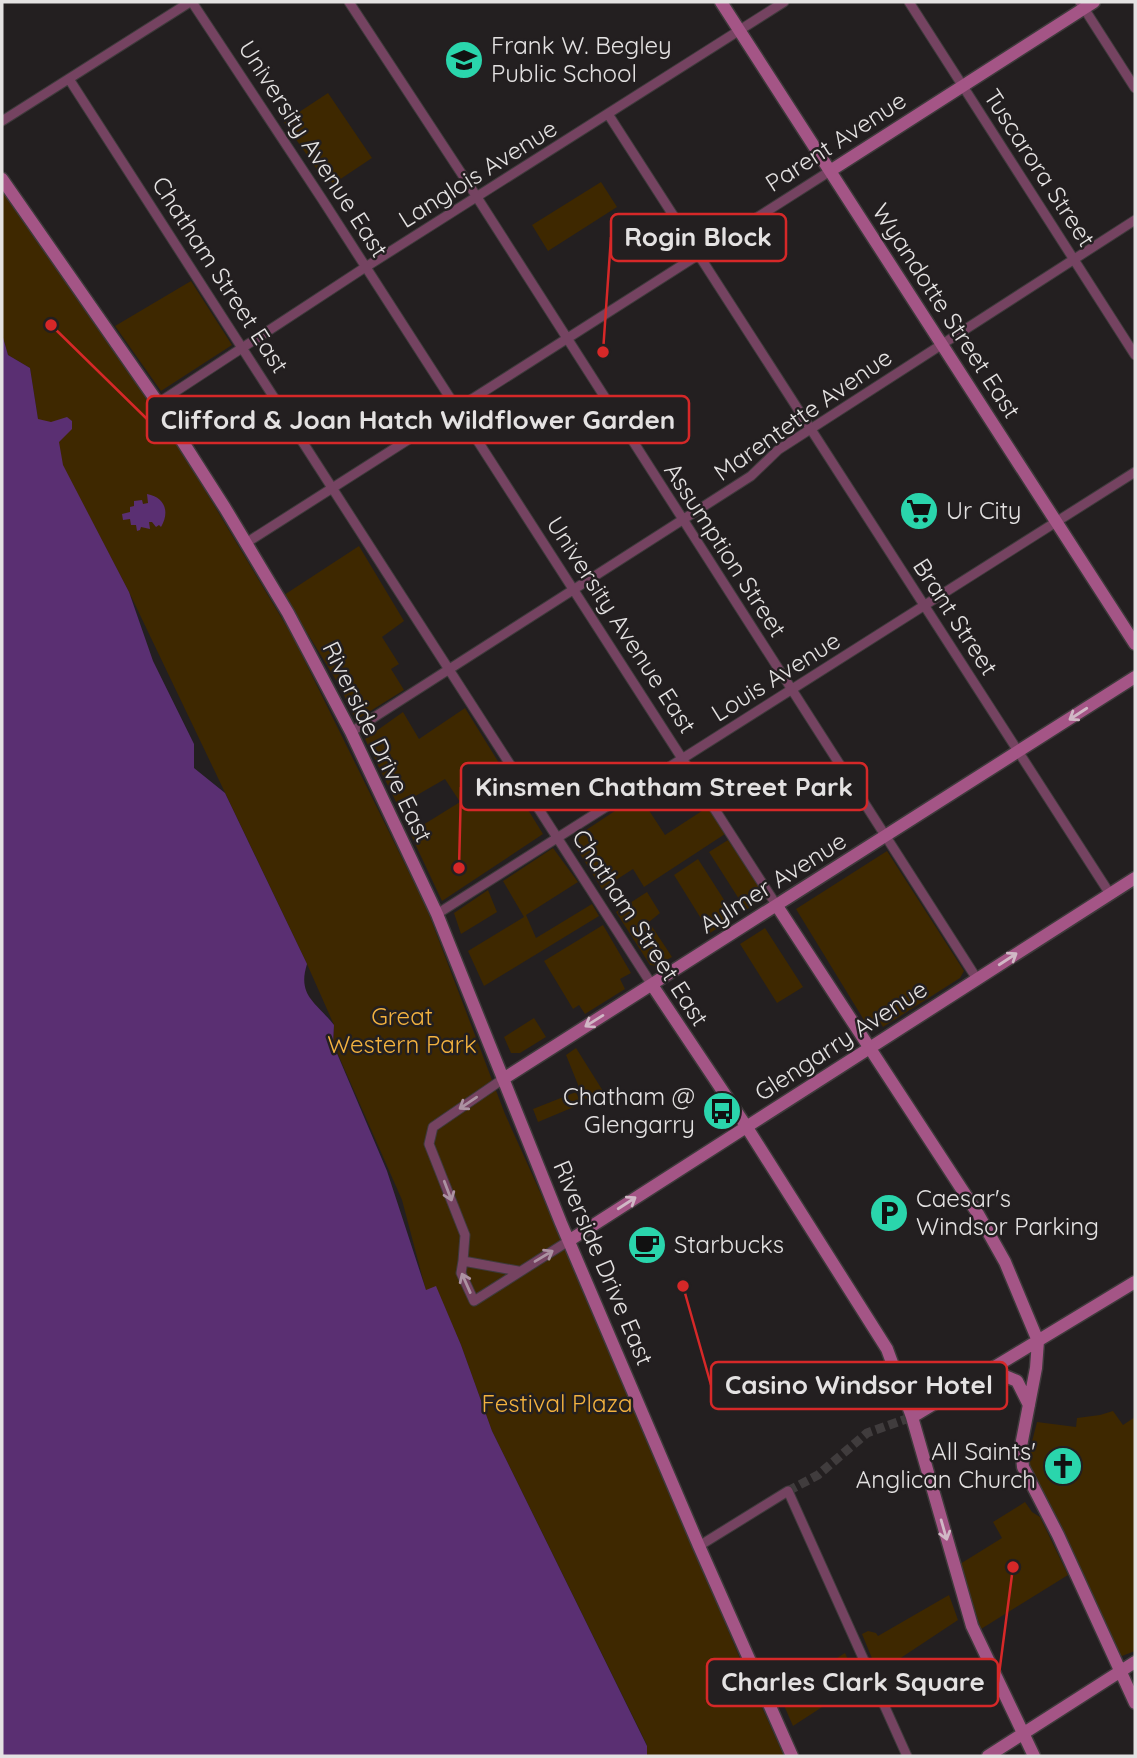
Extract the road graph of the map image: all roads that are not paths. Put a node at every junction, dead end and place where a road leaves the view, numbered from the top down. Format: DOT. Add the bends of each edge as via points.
graph roads {
  1 [pos="191,2"];
  2 [pos="349,2"];
  3 [pos="721,2"];
  4 [pos="784,2"];
  5 [pos="909,2"];
  6 [pos="1086,4"];
  7 [pos="740,30"];
  8 [pos="69,79"];
  9 [pos="963,86"];
  10 [pos="1135,88"];
  11 [pos="608,114"];
  12 [pos="2,121"];
  13 [pos="830,171"];
  14 [pos="2,179"];
  15 [pos="477,198"];
  16 [pos="1135,220"];
  17 [pos="699,255"];
  18 [pos="1074,259"];
  19 [pos="367,267"];
  20 [pos="567,339"];
  21 [pos="942,344"];
  22 [pos="242,348"];
  23 [pos="1135,355"];
  24 [pos="158,402"];
  25 [pos="456,410"];
  26 [pos="811,429"];
  27 [pos="1135,472"];
  28 [pos="332,488"];
  29 [pos="682,519"];
  30 [pos="1056,522"];
  31 [pos="246,543"];
  32 [pos="573,589"];
  33 [pos="925,605"];
  34 [pos="1135,644"];
  35 [pos="448,668"];
  36 [pos="1135,677"];
  37 [pos="791,690"];
  38 [pos="351,732"];
  39 [pos="1019,751"];
  40 [pos="683,758"];
  41 [pos="885,836"];
  42 [pos="557,838"];
  43 [pos="1135,878"];
  44 [pos="1110,894"];
  45 [pos="777,906"];
  46 [pos="437,914"];
  47 [pos="977,979"];
  48 [pos="652,985"];
  49 [pos="868,1049"];
  50 [pos="503,1079"];
  51 [pos="746,1126"];
  52 [pos="570,1240"];
  53 [pos="463,1261"];
  54 [pos="518,1271"];
  55 [pos="1135,1282"];
  56 [pos="1038,1341"];
  57 [pos="991,1370"];
  58 [pos="1029,1405"];
  59 [pos="912,1417"];
  60 [pos="699,1546"];
  61 [pos="1135,1662"];
  62 [pos="1121,1671"];
  63 [pos="1135,1703"];
  64 [pos="1023,1734"];
  65 [pos="792,1756"];
  66 [pos="907,1756"];
  67 [pos="988,1756"];
  68 [pos="1034,1756"];
  1 -- 8 [label="street"];
  1 -- 19 [label="street, University Avenue East"];
  2 -- 15 [label="street, Assumption Street"];
  3 -- 7 [label="main road, Wyandotte Street East"];
  4 -- 7 [label="street, Langlois Avenue"];
  5 -- 9 [label="street, Tuscarora Street"];
  6 -- 9 [label="main road, Parent Avenue"];
  6 -- 10 [label="street"];
  7 -- 11 [label="street, Langlois Avenue"];
  7 -- 13 [label="main road, Wyandotte Street East"];
  8 -- 12 [label="street"];
  8 -- 22 [label="street, Chatham Street East"];
  9 -- 13 [label="main road, Parent Avenue"];
  9 -- 18 [label="street, Tuscarora Street"];
  11 -- 15 [label="street, Langlois Avenue"];
  11 -- 17 [label="street, Brant Street"];
  13 -- 17 [label="street, Parent Avenue"];
  13 -- 21 [label="main road, Wyandotte Street East"];
  14 -- 24 [label="main road, Riverside Drive East"];
  15 -- 19 [label="street, Langlois Avenue"];
  15 -- 20 [label="street, Assumption Street"];
  16 -- 18 [label="street, Marentette Avenue"];
  17 -- 20 [label="street, Parent Avenue"];
  17 -- 26 [label="street, Brant Street"];
  18 -- 21 [label="street, Marentette Avenue"];
  18 -- 23 [label="street, Tuscarora Street"];
  19 -- 22 [label="street, Langlois Avenue"];
  19 -- 25 [label="street, University Avenue East"];
  20 -- 25 [label="street, Parent Avenue"];
  20 -- 29 [label="street, Assumption Street"];
  21 -- 26 [label="street, Marentette Avenue"];
  21 -- 30 [label="main road, Wyandotte Street East"];
  22 -- 24 [label="street, Langlois Avenue"];
  22 -- 28 [label="street, Chatham Street East"];
  24 -- 31 [label="main road, Riverside Drive East"];
  25 -- 28 [label="street, Parent Avenue"];
  25 -- 32 [label="street, University Avenue East"];
  26 -- 29 [label="street, Marentette Avenue" via="778,450 751,476"];
  26 -- 33 [label="street, Brant Street"];
  27 -- 30 [label="street, Louis Avenue"];
  28 -- 31 [label="street, Parent Avenue"];
  28 -- 35 [label="street, Chatham Street East"];
  29 -- 32 [label="street, Marentette Avenue"];
  29 -- 37 [label="street, Assumption Street"];
  30 -- 33 [label="street, Louis Avenue"];
  30 -- 34 [label="main road, Wyandotte Street East"];
  31 -- 38 [label="main road, Riverside Drive East"];
  32 -- 35 [label="street, Marentette Avenue"];
  32 -- 40 [label="street, University Avenue East"];
  33 -- 37 [label="street, Louis Avenue"];
  33 -- 39 [label="street, Brant Street"];
  35 -- 38 [label="street, Marentette Avenue"];
  35 -- 42 [label="street, Chatham Street East"];
  36 -- 39 [label="main road, Aylmer Avenue, one-way"];
  37 -- 40 [label="street, Louis Avenue"];
  37 -- 41 [label="street, Assumption Street"];
  38 -- 46 [label="main road, Riverside Drive East"];
  39 -- 41 [label="main road, Aylmer Avenue"];
  39 -- 44 [label="street, Brant Street"];
  40 -- 42 [label="street, Louis Avenue"];
  40 -- 45 [label="street, University Avenue East"];
  41 -- 45 [label="main road, Aylmer Avenue"];
  41 -- 47 [label="street, Assumption Street"];
  42 -- 46 [label="street, Louis Avenue"];
  42 -- 48 [label="street, Chatham Street East"];
  43 -- 44 [label="main road, Glengarry Avenue"];
  47 -- 44 [label="main road, Glengarry Avenue, one-way"];
  45 -- 48 [label="main road, Aylmer Avenue"];
  45 -- 49 [label="main road, University Avenue East"];
  46 -- 50 [label="main road, Riverside Drive East"];
  47 -- 49 [label="main road, Glengarry Avenue"];
  48 -- 50 [label="main road, Aylmer Avenue, one-way"];
  48 -- 51 [label="main road, Chatham Street East"];
  49 -- 51 [label="main road, Glengarry Avenue"];
  49 -- 56 [label="main road, University Avenue East" via="989,1232"];
  50 -- 52 [label="main road, Riverside Drive East"];
  50 -- 53 [label="street, one-way" via="433,1127 429,1143 465,1235"];
  52 -- 51 [label="main road, Glengarry Avenue, one-way"];
  51 -- 59 [label="main road, Chatham Street East" via="887,1349"];
  54 -- 52 [label="street, one-way"];
  52 -- 60 [label="main road, Riverside Drive East"];
  53 -- 54 [label="street"];
  54 -- 53 [label="street, one-way" via="474,1301 461,1273"];
  55 -- 56 [label="main road"];
  56 -- 57 [label="main road"];
  56 -- 58 [label="main road, University Avenue East"];
  57 -- 58 [label="main road" via="1017,1381"];
  57 -- 59 [label="main road"];
  58 -- 62 [label="main road, University Avenue East" via="1021,1446 1023,1467"];
  59 -- 64 [label="main road, Chatham Street East, one-way" via="972,1626"];
  60 -- 65 [label="main road, Riverside Drive East"];
  60 -- 66 [label="street" via="788,1491"];
  61 -- 62 [label="main road"];
  62 -- 63 [label="main road, University Avenue East"];
  62 -- 64 [label="main road"];
  64 -- 67 [label="main road"];
  64 -- 68 [label="main road, Chatham Street East"];
}
